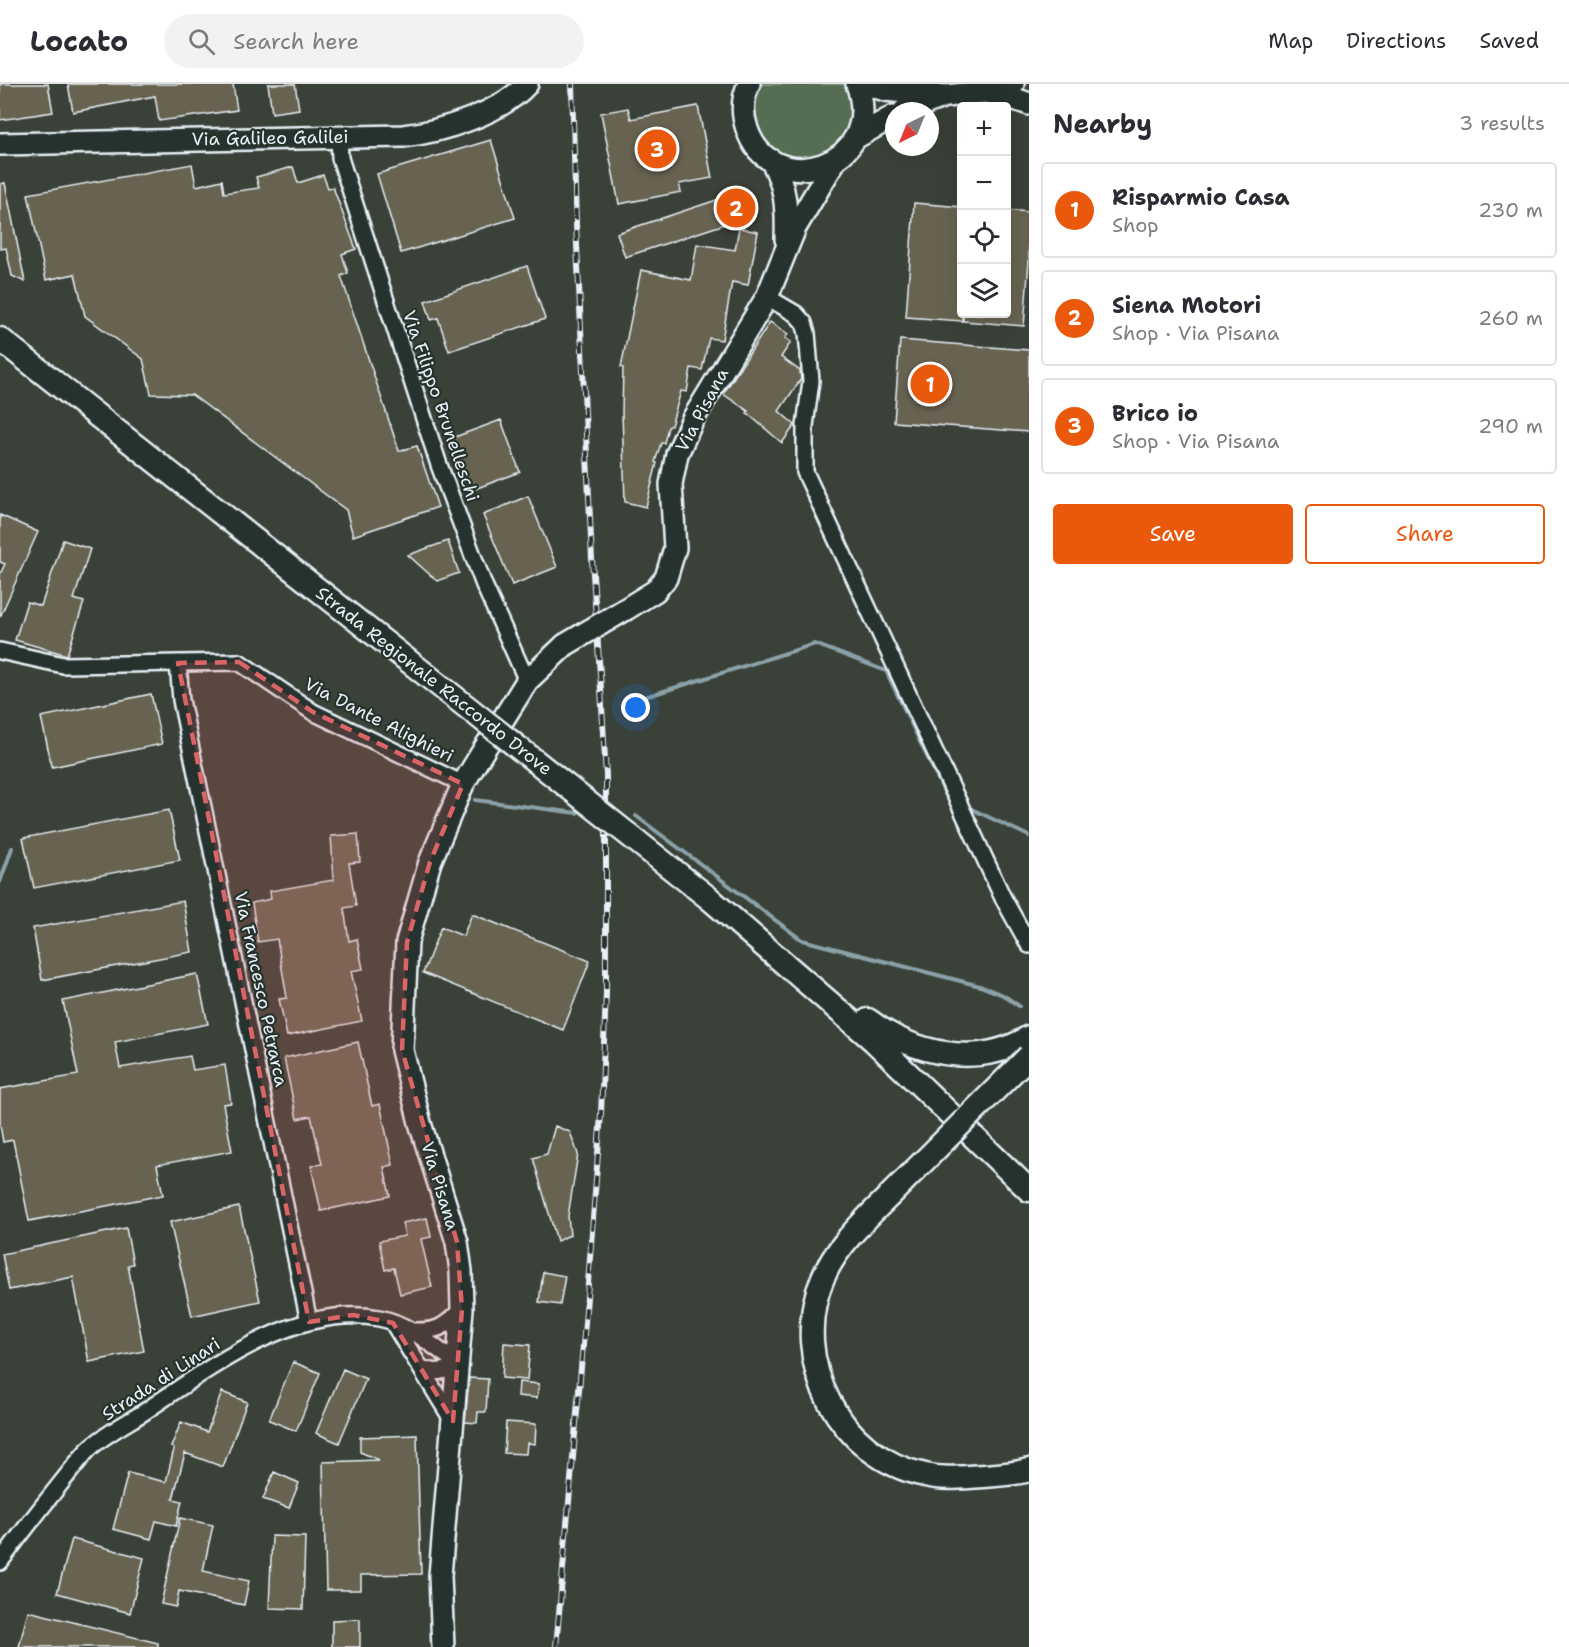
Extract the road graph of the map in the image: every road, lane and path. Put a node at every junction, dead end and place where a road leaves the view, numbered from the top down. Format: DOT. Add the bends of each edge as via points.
graph roads {
  1 [pos="526,84"];
  2 [pos="857,84"];
  3 [pos="867,84"];
  4 [pos="1013,84"];
  5 [pos="743,90"];
  6 [pos="985,92"];
  7 [pos="946,96"];
  8 [pos="929,102"];
  9 [pos="1029,104"];
  10 [pos="885,121"];
  11 [pos="339,137"];
  12 [pos="855,138"];
  13 [pos="0,144"];
  14 [pos="836,159"];
  15 [pos="771,160"];
  16 [pos="785,248"];
  17 [pos="767,297"];
  18 [pos="0,339"];
  19 [pos="0,651"];
  20 [pos="178,663"];
  21 [pos="527,681"];
  22 [pos="502,721"];
  23 [pos="488,743"];
  24 [pos="463,784"];
  25 [pos="1029,945"];
  26 [pos="866,1026"];
  27 [pos="1029,1037"];
  28 [pos="1029,1056"];
  29 [pos="1029,1190"];
  30 [pos="1029,1205"];
  31 [pos="462,1309"];
  32 [pos="309,1322"];
  33 [pos="393,1323"];
  34 [pos="411,1331"];
  35 [pos="458,1364"];
  36 [pos="421,1368"];
  37 [pos="453,1421"];
  38 [pos="1029,1455"];
  39 [pos="1029,1470"];
  40 [pos="984,1476"];
  41 [pos="0,1562"];
  42 [pos="443,1647"];
  1 -- 11 [label="street, Via Galileo Galilei" via="516,95 494,107 434,130 403,136"];
  2 -- 12 [label="street, Via Pisana" via="862,112"];
  3 -- 7 [label="street" via="885,90"];
  4 -- 6 [label="street"];
  5 -- 15 [label="street, Via Pisana" via="749,136"];
  6 -- 7 [label="street"];
  6 -- 9 [label="street"];
  7 -- 8 [label="street"];
  10 -- 12 [label="street"];
  11 -- 13 [label="street, Via Galileo Galilei"];
  11 -- 21 [label="street, Via Filippo Brunelleschi" via="340,158 435,453 484,585"];
  12 -- 14 [label="street, Via Pisana"];
  14 -- 15 [label="street, Via Pisana" via="804,169"];
  14 -- 16 [label="street, Via Pisana"];
  15 -- 16 [label="street, Via Pisana" via="785,195"];
  16 -- 17 [label="street, Via Pisana"];
  17 -- 21 [label="street, Via Pisana, bridge" via="693,419 677,454 671,484 675,548 666,578 655,591 565,645"];
  17 -- 25 [label="street" via="796,314 807,333 811,381 805,426 805,472 1002,898"];
  18 -- 26 [label="main road, Strada Regionale Raccordo Drove, bridge" via="710,899 732,908 762,930"];
  19 -- 20 [label="street, Via Dante Alighieri" via="63,665"];
  20 -- 24 [label="street, Via Dante Alighieri" via="239,662 313,712"];
  20 -- 32 [label="street, Via Francesco Petrarca" via="181,700"];
  21 -- 22 [label="street, Via Pisana"];
  23 -- 24 [label="street, Via Pisana"];
  24 -- 31 [label="street, Via Pisana" via="430,862 407,942 402,1050 457,1242"];
  26 -- 27 [label="main road" via="904,1043 948,1054 1003,1049"];
  26 -- 29 [label="main road"];
  26 -- 30 [label="main road" via="880,1057 895,1074"];
  28 -- 40 [label="main road, bridge" via="849,1237 825,1273 813,1313 812,1344 822,1389 854,1435 875,1454 923,1475 960,1479"];
  31 -- 34 [label="street" via="434,1331"];
  31 -- 35 [label="street, Via Pisana"];
  32 -- 33 [label="street, Strada di Linari" via="353,1315"];
  32 -- 41 [label="street, Strada di Linari" via="276,1332 242,1350 88,1449"];
  33 -- 34 [label="street, Strada di Linari"];
  33 -- 36 [label="street"];
  34 -- 35 [label="street, Strada di Linari"];
  35 -- 36 [label="street" via="432,1373"];
  35 -- 37 [label="street, Via Pisana"];
  36 -- 37 [label="street"];
  37 -- 42 [label="street, Via Pisana" via="440,1576"];
  38 -- 40 [label="main road"];
  39 -- 40 [label="main road"];
}
